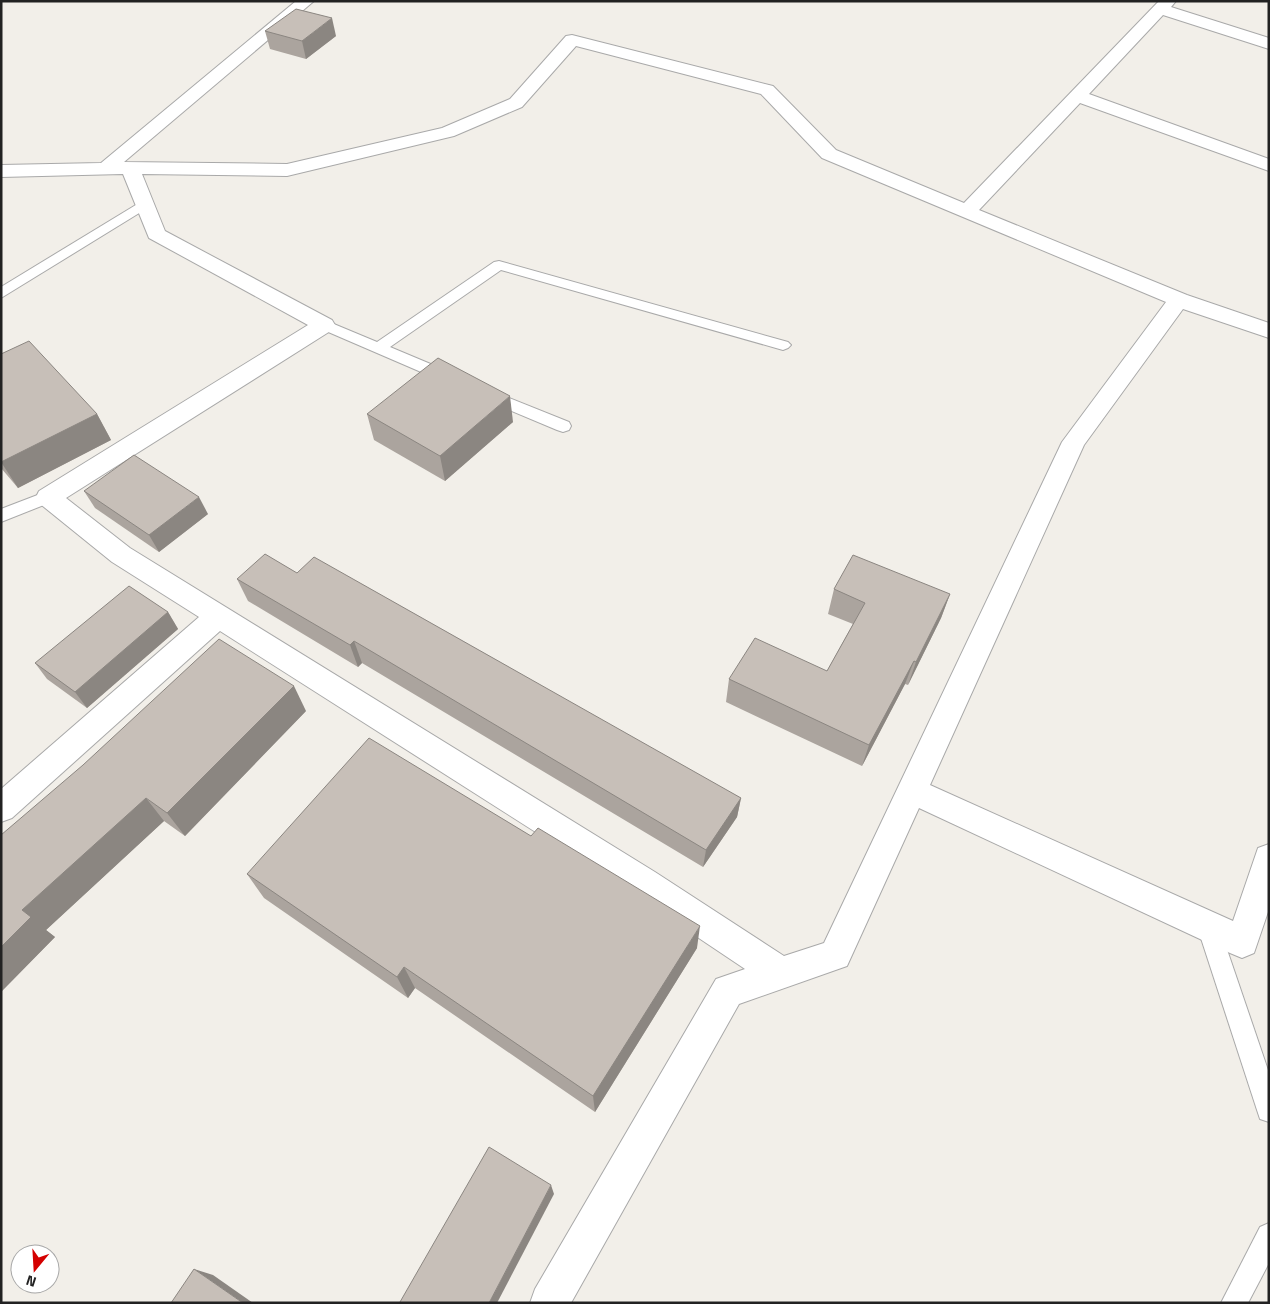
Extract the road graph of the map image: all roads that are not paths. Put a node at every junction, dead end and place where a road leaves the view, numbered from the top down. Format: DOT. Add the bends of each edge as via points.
graph roads {
  1 [pos="306,1"];
  2 [pos="1164,5"];
  3 [pos="1269,44"];
  4 [pos="1078,96"];
  5 [pos="1269,165"];
  6 [pos="130,168"];
  7 [pos="105,169"];
  8 [pos="1,171"];
  9 [pos="144,204"];
  10 [pos="967,211"];
  11 [pos="1,294"];
  12 [pos="1179,300"];
  13 [pos="324,325"];
  14 [pos="1269,331"];
  15 [pos="783,345"];
  16 [pos="379,348"];
  17 [pos="563,426"];
  18 [pos="48,497"];
  19 [pos="1,516"];
  20 [pos="219,616"];
  21 [pos="912,791"];
  22 [pos="1,808"];
  23 [pos="1269,858"];
  24 [pos="1208,926"];
  25 [pos="781,973"];
  26 [pos="1269,1110"];
  27 [pos="1269,1236"];
  28 [pos="549,1303"];
  29 [pos="1234,1303"];
  1 -- 7 [label="street"];
  2 -- 3 [label="street"];
  2 -- 4 [label="street"];
  4 -- 5 [label="street"];
  4 -- 10 [label="street"];
  6 -- 7 [label="street"];
  6 -- 9 [label="street"];
  6 -- 10 [label="street" via="287,170 448,132 516,103 572,40 767,90 829,154"];
  7 -- 8 [label="street"];
  9 -- 11 [label="lane"];
  9 -- 13 [label="street" via="156,234"];
  10 -- 12 [label="street"];
  12 -- 14 [label="street"];
  12 -- 21 [label="street" via="1074,442"];
  13 -- 16 [label="lane"];
  13 -- 18 [label="street"];
  15 -- 16 [label="lane" via="499,265"];
  16 -- 17 [label="lane"];
  18 -- 19 [label="lane"];
  18 -- 20 [label="street" via="121,555"];
  20 -- 22 [label="street"];
  20 -- 25 [label="street" via="644,883"];
  21 -- 24 [label="street"];
  21 -- 25 [label="street" via="835,955"];
  23 -- 24 [label="street" via="1242,942"];
  24 -- 26 [label="lane"];
  25 -- 28 [label="street" via="728,991"];
  27 -- 29 [label="lane"];
}
